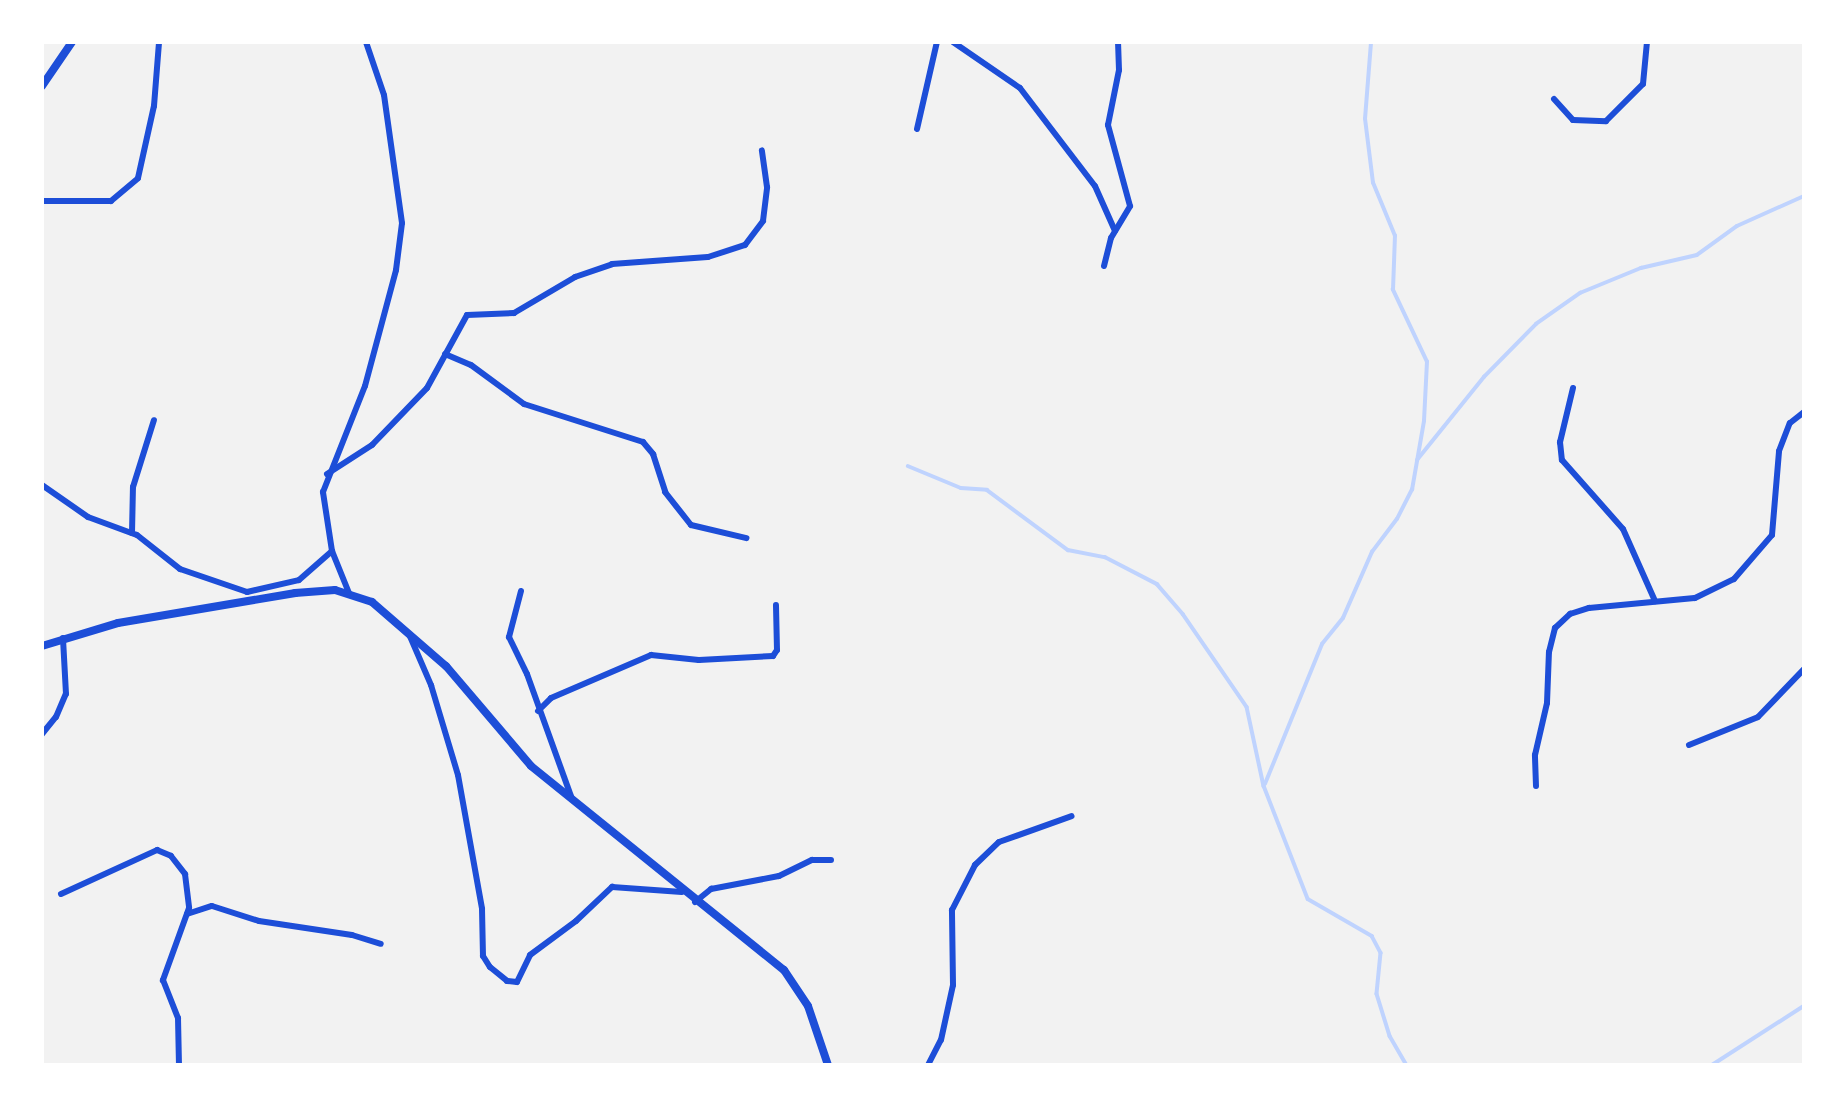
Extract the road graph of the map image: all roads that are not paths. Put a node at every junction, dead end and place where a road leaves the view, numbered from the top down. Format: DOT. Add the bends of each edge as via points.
graph roads {
  1 [pos="72,42"];
  2 [pos="159,42"];
  3 [pos="366,42"];
  4 [pos="937,42"];
  5 [pos="953,42"];
  6 [pos="1118,42"];
  7 [pos="1647,42"];
  8 [pos="42,86"];
  9 [pos="1554,99"];
  10 [pos="917,130"];
  11 [pos="762,150"];
  12 [pos="42,201"];
  13 [pos="1115,231"];
  14 [pos="1104,266"];
  15 [pos="445,354"];
  16 [pos="1573,388"];
  17 [pos="1804,412"];
  18 [pos="154,420"];
  19 [pos="327,474"];
  20 [pos="42,485"];
  21 [pos="132,533"];
  22 [pos="746,538"];
  23 [pos="332,551"];
  24 [pos="521,591"];
  25 [pos="349,593"];
  26 [pos="1655,601"];
  27 [pos="776,605"];
  28 [pos="409,632"];
  29 [pos="63,638"];
  30 [pos="42,646"];
  31 [pos="1804,670"];
  32 [pos="538,711"];
  33 [pos="42,734"];
  34 [pos="1689,745"];
  35 [pos="1536,786"];
  36 [pos="573,801"];
  37 [pos="1072,816"];
  38 [pos="831,860"];
  39 [pos="682,892"];
  40 [pos="61,894"];
  41 [pos="695,902"];
  42 [pos="187,914"];
  43 [pos="381,944"];
  44 [pos="179,1065"];
  45 [pos="828,1065"];
  46 [pos="929,1065"];
  1 -- 8 [label="street"];
  2 -- 12 [label="street" via="154,106 138,178 111,201"];
  3 -- 19 [label="street" via="384,94 401,202 401,243 365,386"];
  4 -- 10 [label="street"];
  5 -- 13 [label="street" via="1020,88 1095,186"];
  6 -- 13 [label="street" via="1119,70 1108,125 1130,206"];
  7 -- 9 [label="street" via="1643,84 1606,121 1573,120"];
  11 -- 15 [label="street" via="767,187 763,221 745,245 708,257 612,264 575,277 514,313 471,314 459,323"];
  13 -- 14 [label="street"];
  15 -- 19 [label="street" via="427,388 385,433"];
  15 -- 22 [label="street" via="471,365 524,404 643,442 653,454 665,492 691,524"];
  16 -- 26 [label="street" via="1560,442 1562,460 1623,529"];
  17 -- 26 [label="street" via="1784,434 1777,465 1776,526 1764,549 1734,579 1709,595"];
  18 -- 21 [label="street" via="133,487"];
  19 -- 23 [label="street" via="322,507"];
  20 -- 21 [label="street" via="88,517"];
  21 -- 23 [label="street" via="180,569 250,593 299,580"];
  23 -- 25 [label="street"];
  24 -- 32 [label="street" via="509,637"];
  25 -- 28 [label="street" via="372,602"];
  25 -- 29 [label="street" via="295,593 118,623"];
  26 -- 35 [label="street" via="1589,608 1570,614 1555,628 1549,652 1548,696 1535,755"];
  27 -- 32 [label="street" via="777,650 773,656 699,660 651,656 551,698"];
  28 -- 36 [label="street" via="470,692 531,766"];
  28 -- 39 [label="street" via="431,685 458,775 482,909 483,956 490,967 507,981 517,982 530,955 612,887"];
  29 -- 30 [label="street"];
  29 -- 33 [label="street" via="66,694 57,717"];
  31 -- 34 [label="street" via="1758,717"];
  32 -- 36 [label="street"];
  36 -- 39 [label="street"];
  37 -- 46 [label="street" via="999,842 975,865 952,909 949,1012"];
  38 -- 41 [label="street" via="812,860 779,876 711,889"];
  39 -- 41 [label="street"];
  40 -- 42 [label="street" via="157,850 171,856 186,874 191,894"];
  41 -- 45 [label="street" via="764,950 798,987"];
  42 -- 43 [label="street" via="212,906 259,921"];
  42 -- 44 [label="street" via="163,974 178,1018"];
}
